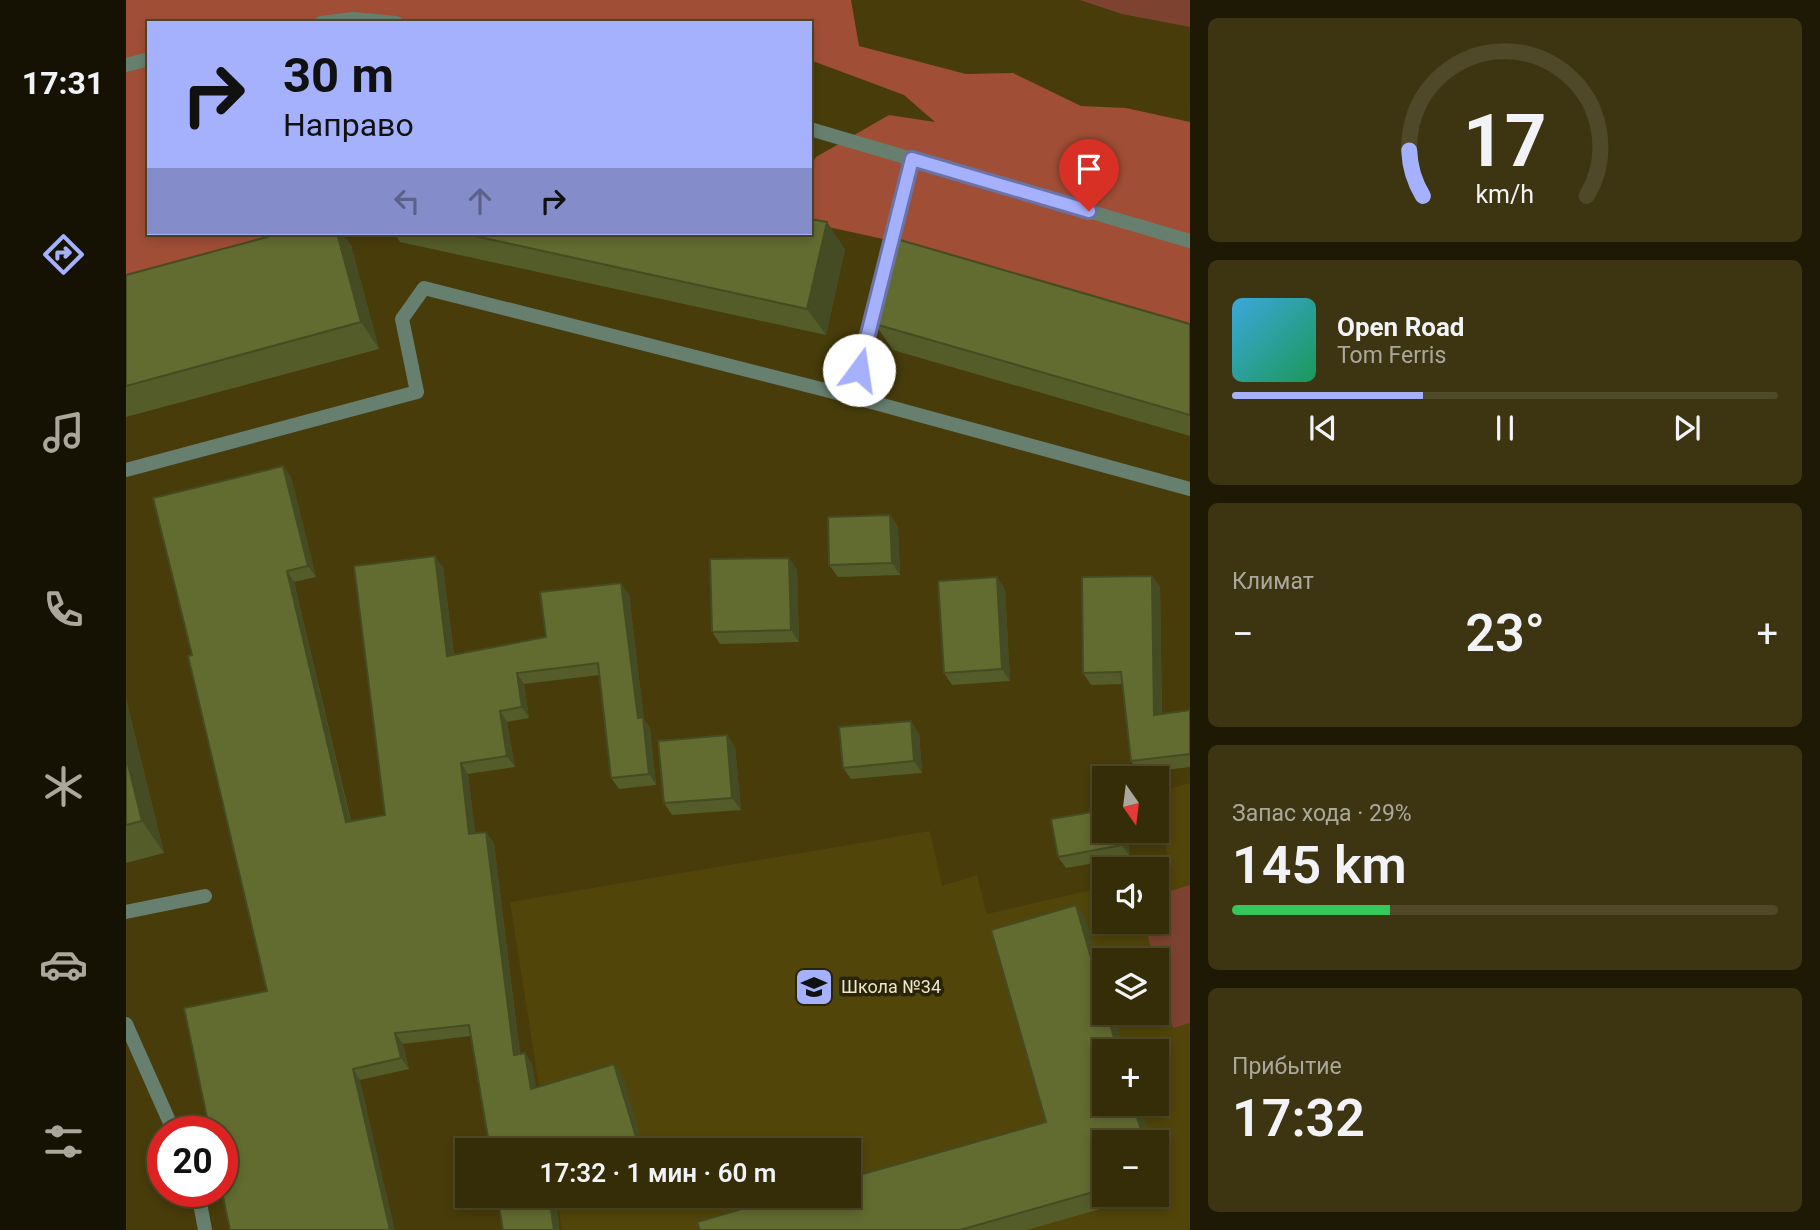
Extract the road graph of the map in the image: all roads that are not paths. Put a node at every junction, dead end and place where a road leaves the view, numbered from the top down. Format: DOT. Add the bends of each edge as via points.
graph roads {
  1 [pos="337,21"];
  2 [pos="374,21"];
  3 [pos="147,60"];
  4 [pos="126,65"];
  5 [pos="812,130"];
  6 [pos="912,159"];
  7 [pos="1190,241"];
  8 [pos="853,397"];
  9 [pos="126,470"];
  10 [pos="1190,489"];
  11 [pos="205,896"];
  12 [pos="126,912"];
  13 [pos="127,1028"];
  14 [pos="167,1116"];
  15 [pos="201,1207"];
  16 [pos="205,1230"];
  1 -- 2 [label="street"];
  3 -- 4 [label="street"];
  5 -- 6 [label="street"];
  6 -- 7 [label="street"];
  6 -- 8 [label="street"];
  8 -- 9 [label="street" via="424,288 402,319 417,392"];
  8 -- 10 [label="street"];
  11 -- 12 [label="street"];
  13 -- 14 [label="street"];
  15 -- 16 [label="street"];
}
